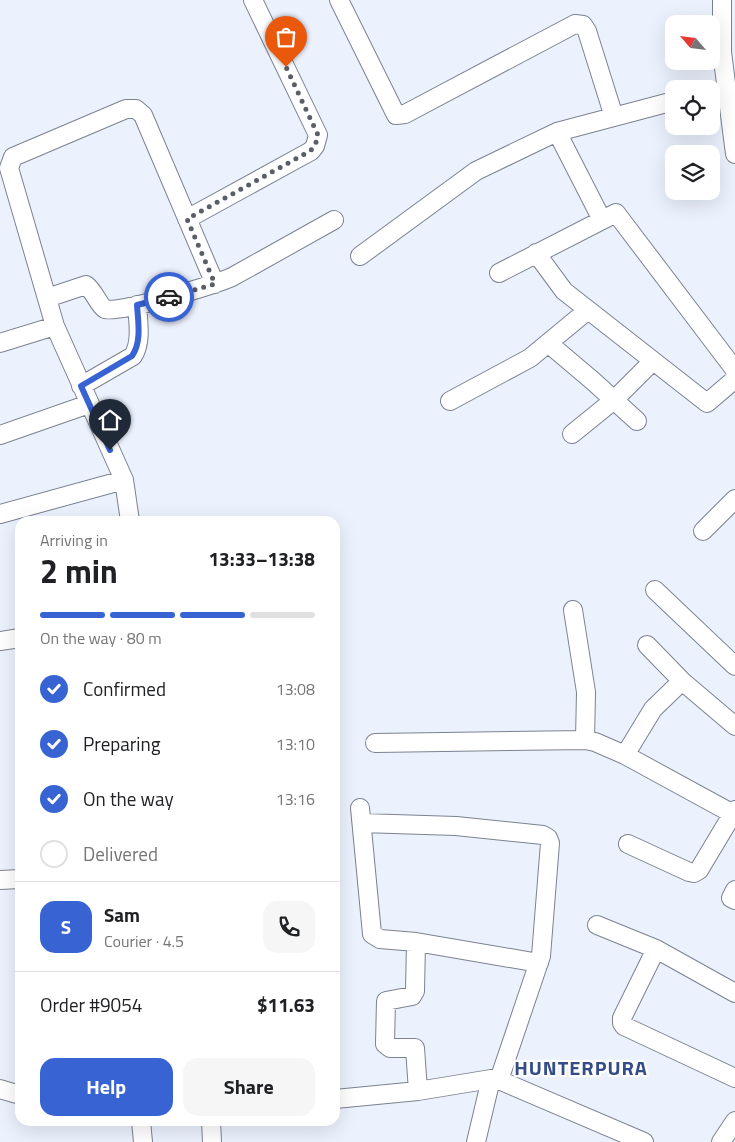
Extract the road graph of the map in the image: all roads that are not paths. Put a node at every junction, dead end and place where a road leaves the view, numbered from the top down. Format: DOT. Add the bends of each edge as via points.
graph roads {
  1 [pos="252,0"];
  2 [pos="339,0"];
  3 [pos="722,0"];
  4 [pos="720,80"];
  5 [pos="720,90"];
  6 [pos="665,103"];
  7 [pos="614,117"];
  8 [pos="733,120"];
  9 [pos="557,132"];
  10 [pos="735,154"];
  11 [pos="187,219"];
  12 [pos="334,220"];
  13 [pos="602,220"];
  14 [pos="536,253"];
  15 [pos="360,256"];
  16 [pos="499,273"];
  17 [pos="215,284"];
  18 [pos="47,298"];
  19 [pos="137,305"];
  20 [pos="588,310"];
  21 [pos="55,326"];
  22 [pos="0,343"];
  23 [pos="548,343"];
  24 [pos="653,361"];
  25 [pos="735,370"];
  26 [pos="735,379"];
  27 [pos="81,386"];
  28 [pos="614,400"];
  29 [pos="450,401"];
  30 [pos="89,404"];
  31 [pos="637,421"];
  32 [pos="572,434"];
  33 [pos="0,435"];
  34 [pos="124,480"];
  35 [pos="735,499"];
  36 [pos="0,514"];
  37 [pos="129,516"];
  38 [pos="703,531"];
  39 [pos="655,590"];
  40 [pos="573,610"];
  41 [pos="15,639"];
  42 [pos="0,641"];
  43 [pos="647,645"];
  44 [pos="735,666"];
  45 [pos="682,681"];
  46 [pos="735,726"];
  47 [pos="585,740"];
  48 [pos="375,743"];
  49 [pos="625,755"];
  50 [pos="734,813"];
  51 [pos="628,844"];
  52 [pos="15,879"];
  53 [pos="0,880"];
  54 [pos="735,890"];
  55 [pos="735,900"];
  56 [pos="597,925"];
  57 [pos="416,942"];
  58 [pos="656,949"];
  59 [pos="539,964"];
  60 [pos="735,993"];
  61 [pos="735,1078"];
  62 [pos="495,1079"];
  63 [pos="0,1089"];
  64 [pos="418,1090"];
  65 [pos="15,1094"];
  66 [pos="340,1099"];
  67 [pos="735,1120"];
  68 [pos="141,1126"];
  69 [pos="211,1126"];
  70 [pos="142,1142"];
  71 [pos="212,1142"];
  72 [pos="476,1142"];
  73 [pos="644,1142"];
  74 [pos="721,1142"];
  1 -- 11 [label="street" via="318,135 318,141 310,151"];
  2 -- 7 [label="street" via="396,115 405,114 575,24 583,25 587,31"];
  3 -- 4 [label="street"];
  5 -- 8 [label="street"];
  6 -- 7 [label="street"];
  7 -- 9 [label="street"];
  8 -- 10 [label="street"];
  9 -- 13 [label="street"];
  9 -- 15 [label="street" via="476,171"];
  11 -- 17 [label="street"];
  11 -- 18 [label="street" via="142,115 136,110 126,110 13,157 8,168"];
  12 -- 17 [label="street"];
  13 -- 14 [label="street"];
  13 -- 25 [label="street" via="616,213"];
  14 -- 16 [label="street"];
  14 -- 20 [label="street" via="564,291"];
  17 -- 19 [label="street"];
  18 -- 19 [label="street" via="86,285 93,290 104,309"];
  18 -- 21 [label="street"];
  19 -- 27 [label="street" via="137,350"];
  20 -- 23 [label="street"];
  20 -- 24 [label="street"];
  21 -- 22 [label="street"];
  21 -- 27 [label="street"];
  23 -- 28 [label="street"];
  23 -- 29 [label="street" via="530,358"];
  24 -- 26 [label="street" via="707,403"];
  24 -- 28 [label="street"];
  27 -- 30 [label="street"];
  28 -- 31 [label="street"];
  28 -- 32 [label="street"];
  30 -- 33 [label="street"];
  30 -- 34 [label="street"];
  34 -- 36 [label="street"];
  34 -- 37 [label="street"];
  35 -- 38 [label="street"];
  39 -- 44 [label="street"];
  40 -- 47 [label="street" via="585,679"];
  41 -- 42 [label="street"];
  43 -- 45 [label="street"];
  45 -- 46 [label="street"];
  45 -- 49 [label="street" via="653,709"];
  47 -- 48 [label="street"];
  47 -- 49 [label="street"];
  49 -- 50 [label="street"];
  50 -- 51 [label="street" via="694,873"];
  52 -- 53 [label="street"];
  54 -- 55 [label="street" via="730,898"];
  56 -- 58 [label="street"];
  57 -- 59 [label="street"];
  57 -- 59 [label="street" via="380,940 372,934 361,815 543,834 548,838"];
  57 -- 64 [label="street" via="415,992 412,996 386,1000 385,1044 390,1048 415,1048"];
  58 -- 60 [label="street"];
  58 -- 61 [label="street" via="622,1023"];
  59 -- 62 [label="street"];
  62 -- 64 [label="street"];
  62 -- 72 [label="street"];
  62 -- 73 [label="street"];
  63 -- 65 [label="street"];
  64 -- 66 [label="street"];
  67 -- 74 [label="street"];
  68 -- 70 [label="street"];
  69 -- 71 [label="street"];
}
